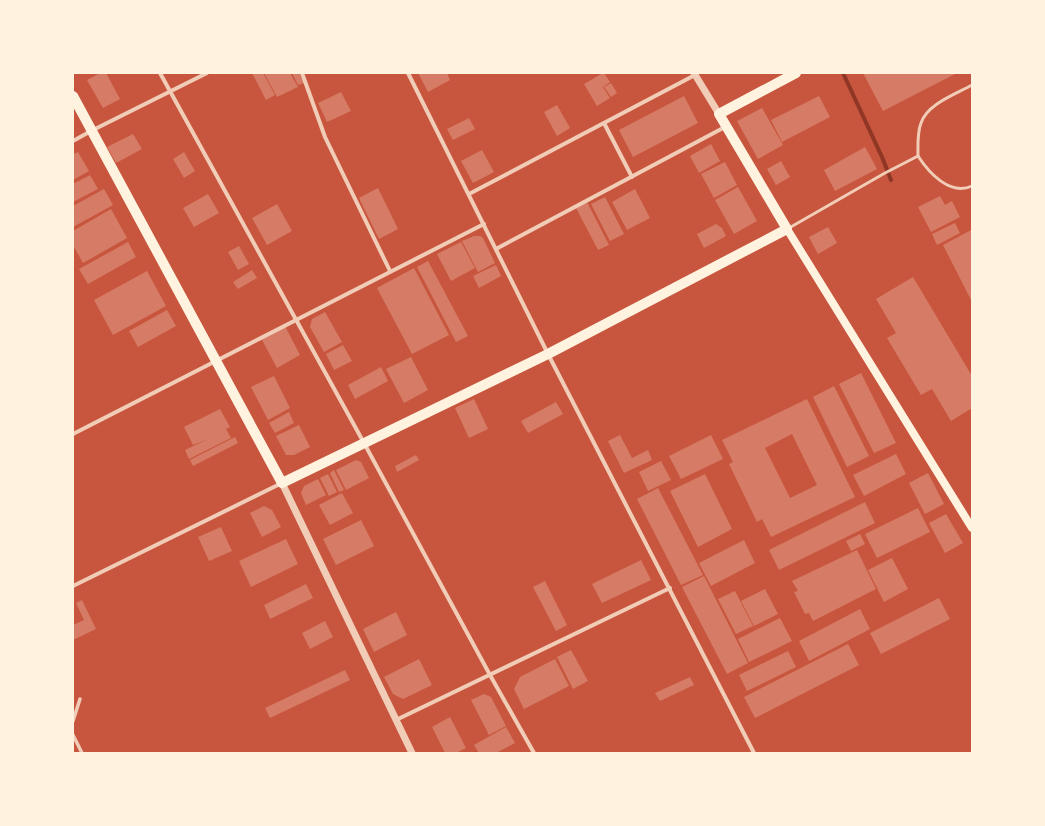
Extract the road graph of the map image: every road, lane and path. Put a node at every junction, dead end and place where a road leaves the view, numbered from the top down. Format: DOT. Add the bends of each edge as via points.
graph roads {
  1 [pos="160,73"];
  2 [pos="207,73"];
  3 [pos="302,73"];
  4 [pos="408,73"];
  5 [pos="796,73"];
  6 [pos="695,74"];
  7 [pos="972,85"];
  8 [pos="170,92"];
  9 [pos="73,96"];
  10 [pos="719,114"];
  11 [pos="604,123"];
  12 [pos="726,126"];
  13 [pos="92,131"];
  14 [pos="73,141"];
  15 [pos="918,156"];
  16 [pos="632,176"];
  17 [pos="972,186"];
  18 [pos="469,194"];
  19 [pos="484,224"];
  20 [pos="787,229"];
  21 [pos="496,249"];
  22 [pos="390,271"];
  23 [pos="296,319"];
  24 [pos="548,354"];
  25 [pos="216,361"];
  26 [pos="73,434"];
  27 [pos="364,443"];
  28 [pos="282,483"];
  29 [pos="972,528"];
  30 [pos="73,586"];
  31 [pos="670,588"];
  32 [pos="490,674"];
  33 [pos="80,699"];
  34 [pos="396,720"];
  35 [pos="73,721"];
  36 [pos="73,735"];
  37 [pos="82,753"];
  38 [pos="412,753"];
  39 [pos="534,753"];
  40 [pos="754,753"];
  1 -- 8 [label="street"];
  2 -- 8 [label="street"];
  3 -- 22 [label="street" via="325,137"];
  4 -- 18 [label="street"];
  5 -- 10 [label="main road"];
  6 -- 10 [label="street"];
  6 -- 11 [label="street"];
  7 -- 15 [label="lane" via="929,109 921,122"];
  8 -- 13 [label="street"];
  8 -- 23 [label="street"];
  9 -- 13 [label="main road"];
  10 -- 12 [label="main road"];
  11 -- 16 [label="street"];
  11 -- 18 [label="street"];
  12 -- 16 [label="street"];
  12 -- 20 [label="main road"];
  13 -- 14 [label="street"];
  13 -- 25 [label="main road"];
  15 -- 17 [label="lane" via="940,181 955,188"];
  15 -- 20 [label="lane"];
  16 -- 21 [label="street"];
  18 -- 19 [label="street"];
  19 -- 21 [label="street"];
  19 -- 22 [label="street"];
  20 -- 24 [label="main road"];
  20 -- 29 [label="main road"];
  21 -- 24 [label="street"];
  22 -- 23 [label="street"];
  23 -- 25 [label="street"];
  23 -- 27 [label="street"];
  24 -- 27 [label="main road"];
  24 -- 31 [label="street"];
  25 -- 26 [label="street"];
  25 -- 28 [label="main road"];
  27 -- 28 [label="main road"];
  27 -- 32 [label="street"];
  28 -- 30 [label="street"];
  28 -- 34 [label="street"];
  31 -- 32 [label="street"];
  31 -- 40 [label="street"];
  32 -- 34 [label="street"];
  32 -- 39 [label="street"];
  33 -- 35 [label="street"];
  34 -- 38 [label="street"];
  36 -- 37 [label="street"];
}
